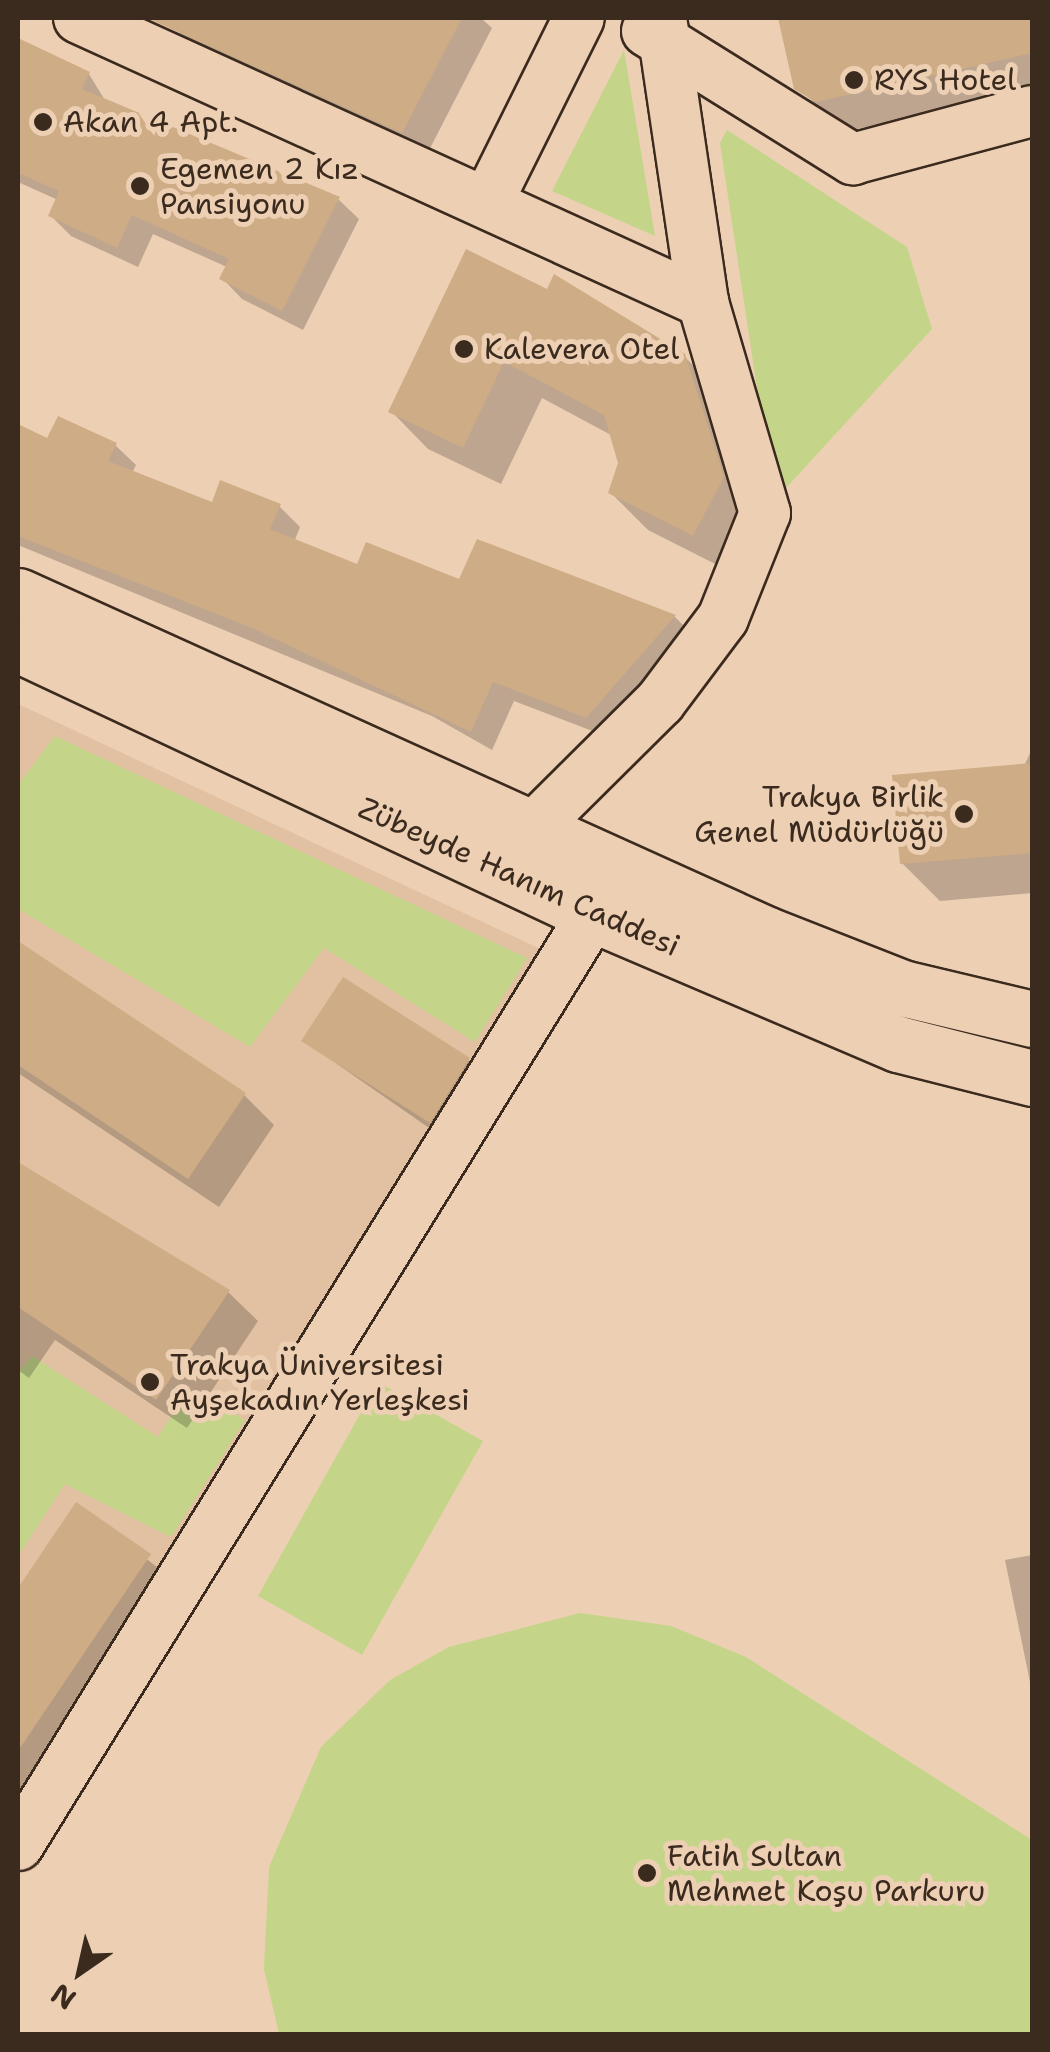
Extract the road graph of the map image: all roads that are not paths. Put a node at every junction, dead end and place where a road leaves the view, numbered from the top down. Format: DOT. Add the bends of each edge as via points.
graph roads {
  1 [pos="79,18"];
  2 [pos="579,18"];
  3 [pos="650,26"];
  4 [pos="1032,111"];
  5 [pos="488,201"];
  6 [pos="703,302"];
  7 [pos="18,596"];
  8 [pos="18,644"];
  9 [pos="528,833"];
  10 [pos="593,914"];
  11 [pos="1032,1020"];
  12 [pos="1032,1078"];
  13 [pos="18,1845"];
  1 -- 5 [label="street"];
  2 -- 5 [label="street"];
  3 -- 4 [label="street" via="853,159"];
  3 -- 6 [label="street"];
  5 -- 6 [label="street"];
  6 -- 9 [label="street" via="764,513 724,618 660,702"];
  7 -- 9 [label="main road, Zübeyde Hanım Caddesi"];
  8 -- 10 [label="main road, Zübeyde Hanım Caddesi"];
  9 -- 11 [label="main road, Zübeyde Hanım Caddesi" via="902,988"];
  10 -- 12 [label="main road, Zübeyde Hanım Caddesi" via="898,1044"];
  10 -- 13 [label="street"];
}
